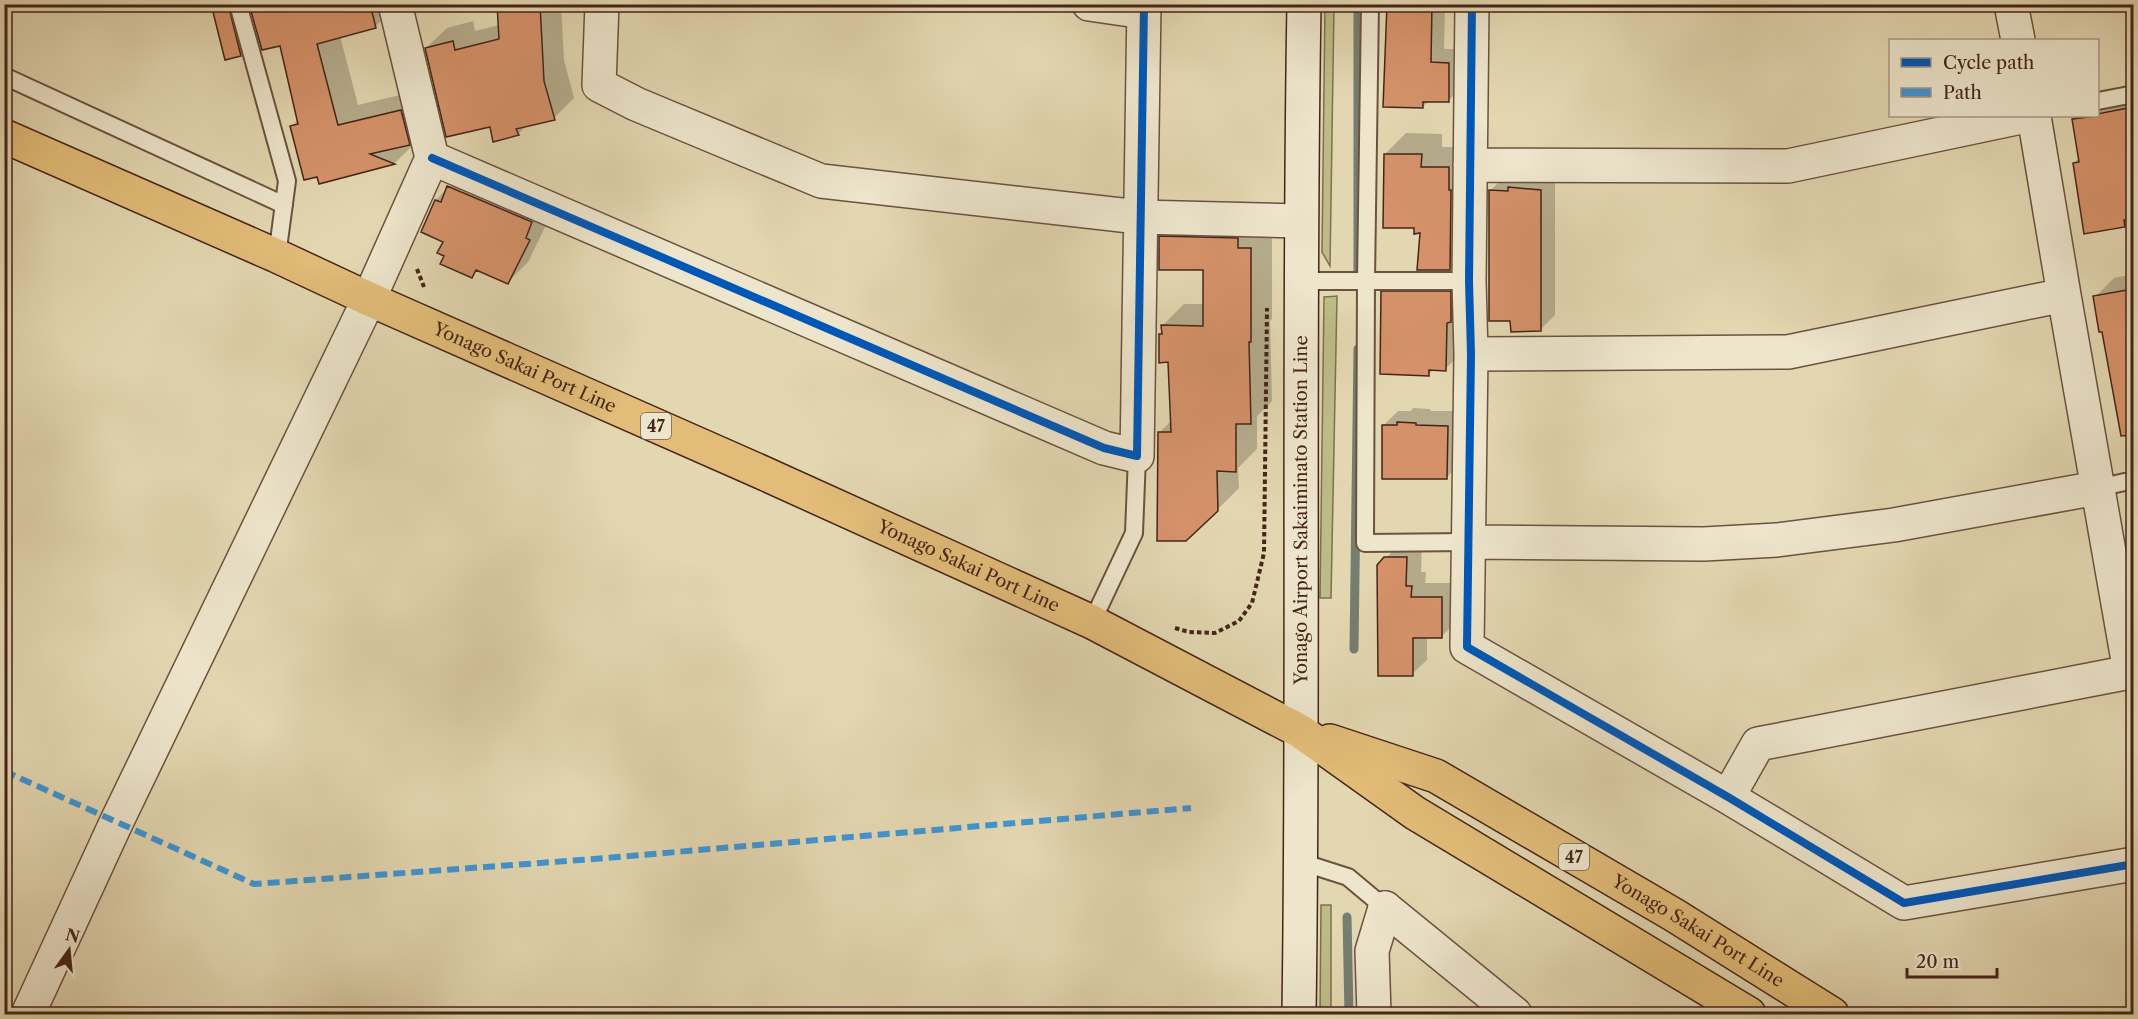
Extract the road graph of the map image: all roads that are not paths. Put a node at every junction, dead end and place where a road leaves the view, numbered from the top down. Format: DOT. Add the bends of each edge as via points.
graph roads {
  1 [pos="238,4"];
  2 [pos="395,4"];
  3 [pos="602,4"];
  4 [pos="1089,4"];
  5 [pos="1304,4"];
  6 [pos="1370,4"];
  7 [pos="1472,4"];
  8 [pos="2011,4"];
  9 [pos="1144,8"];
  10 [pos="2019,39"];
  11 [pos="4,76"];
  12 [pos="2133,94"];
  13 [pos="2099,101"];
  14 [pos="2021,117"];
  15 [pos="2034,117"];
  16 [pos="4,136"];
  17 [pos="432,158"];
  18 [pos="1470,165"];
  19 [pos="284,205"];
  20 [pos="1139,217"];
  21 [pos="1300,221"];
  22 [pos="277,256"];
  23 [pos="1366,280"];
  24 [pos="1301,281"];
  25 [pos="1469,281"];
  26 [pos="2064,295"];
  27 [pos="369,299"];
  28 [pos="1471,354"];
  29 [pos="1137,456"];
  30 [pos="2133,480"];
  31 [pos="2097,488"];
  32 [pos="1469,542"];
  33 [pos="1092,622"];
  34 [pos="2132,683"];
  35 [pos="1300,731"];
  36 [pos="1728,797"];
  37 [pos="1301,862"];
  38 [pos="2133,864"];
  39 [pos="1385,908"];
  40 [pos="28,1014"];
  41 [pos="1299,1014"];
  42 [pos="1374,1014"];
  43 [pos="1515,1014"];
  44 [pos="1749,1014"];
  45 [pos="1832,1014"];
  1 -- 19 [label="lane" via="286,181"];
  2 -- 17 [label="street"];
  3 -- 20 [label="street" via="599,85 821,181"];
  4 -- 9 [label="street"];
  5 -- 21 [label="street, Yonago Airport Sakaiminato Station Line"];
  6 -- 23 [label="lane"];
  7 -- 18 [label="street"];
  8 -- 10 [label="street"];
  9 -- 20 [label="street"];
  11 -- 19 [label="lane"];
  12 -- 13 [label="lane"];
  14 -- 18 [label="street" via="1788,166"];
  15 -- 26 [label="street"];
  16 -- 22 [label="main road, Yonago Sakai Port Line / 47"];
  17 -- 27 [label="street"];
  17 -- 29 [label="street" via="1104,448"];
  18 -- 25 [label="street"];
  19 -- 22 [label="lane"];
  20 -- 21 [label="street"];
  20 -- 29 [label="street"];
  21 -- 24 [label="street, Yonago Airport Sakaiminato Station Line"];
  22 -- 27 [label="main road, Yonago Sakai Port Line / 47"];
  23 -- 24 [label="lane"];
  23 -- 25 [label="lane"];
  23 -- 32 [label="lane" via="1365,543"];
  24 -- 35 [label="street, Yonago Airport Sakaiminato Station Line"];
  25 -- 28 [label="street"];
  26 -- 28 [label="street" via="1788,352"];
  26 -- 31 [label="street"];
  27 -- 33 [label="main road, Yonago Sakai Port Line / 47"];
  27 -- 40 [label="street"];
  28 -- 32 [label="street"];
  29 -- 33 [label="lane" via="1134,533"];
  30 -- 31 [label="lane"];
  31 -- 32 [label="street" via="1894,525 1777,540 1704,544"];
  31 -- 34 [label="street"];
  32 -- 36 [label="street" via="1467,647"];
  33 -- 35 [label="main road, Yonago Sakai Port Line / 47"];
  34 -- 36 [label="street" via="1758,744"];
  35 -- 37 [label="street, Yonago Airport Sakaiminato Station Line"];
  35 -- 44 [label="main road, Yonago Sakai Port Line / 47" via="1415,813"];
  35 -- 45 [label="main road, Yonago Sakai Port Line / 47" via="1436,776 1674,915"];
  36 -- 38 [label="street" via="1904,903"];
  37 -- 39 [label="lane" via="1348,877"];
  37 -- 41 [label="street, Yonago Airport Sakaiminato Station Line"];
  39 -- 42 [label="street" via="1372,951"];
  39 -- 43 [label="street"];
}
